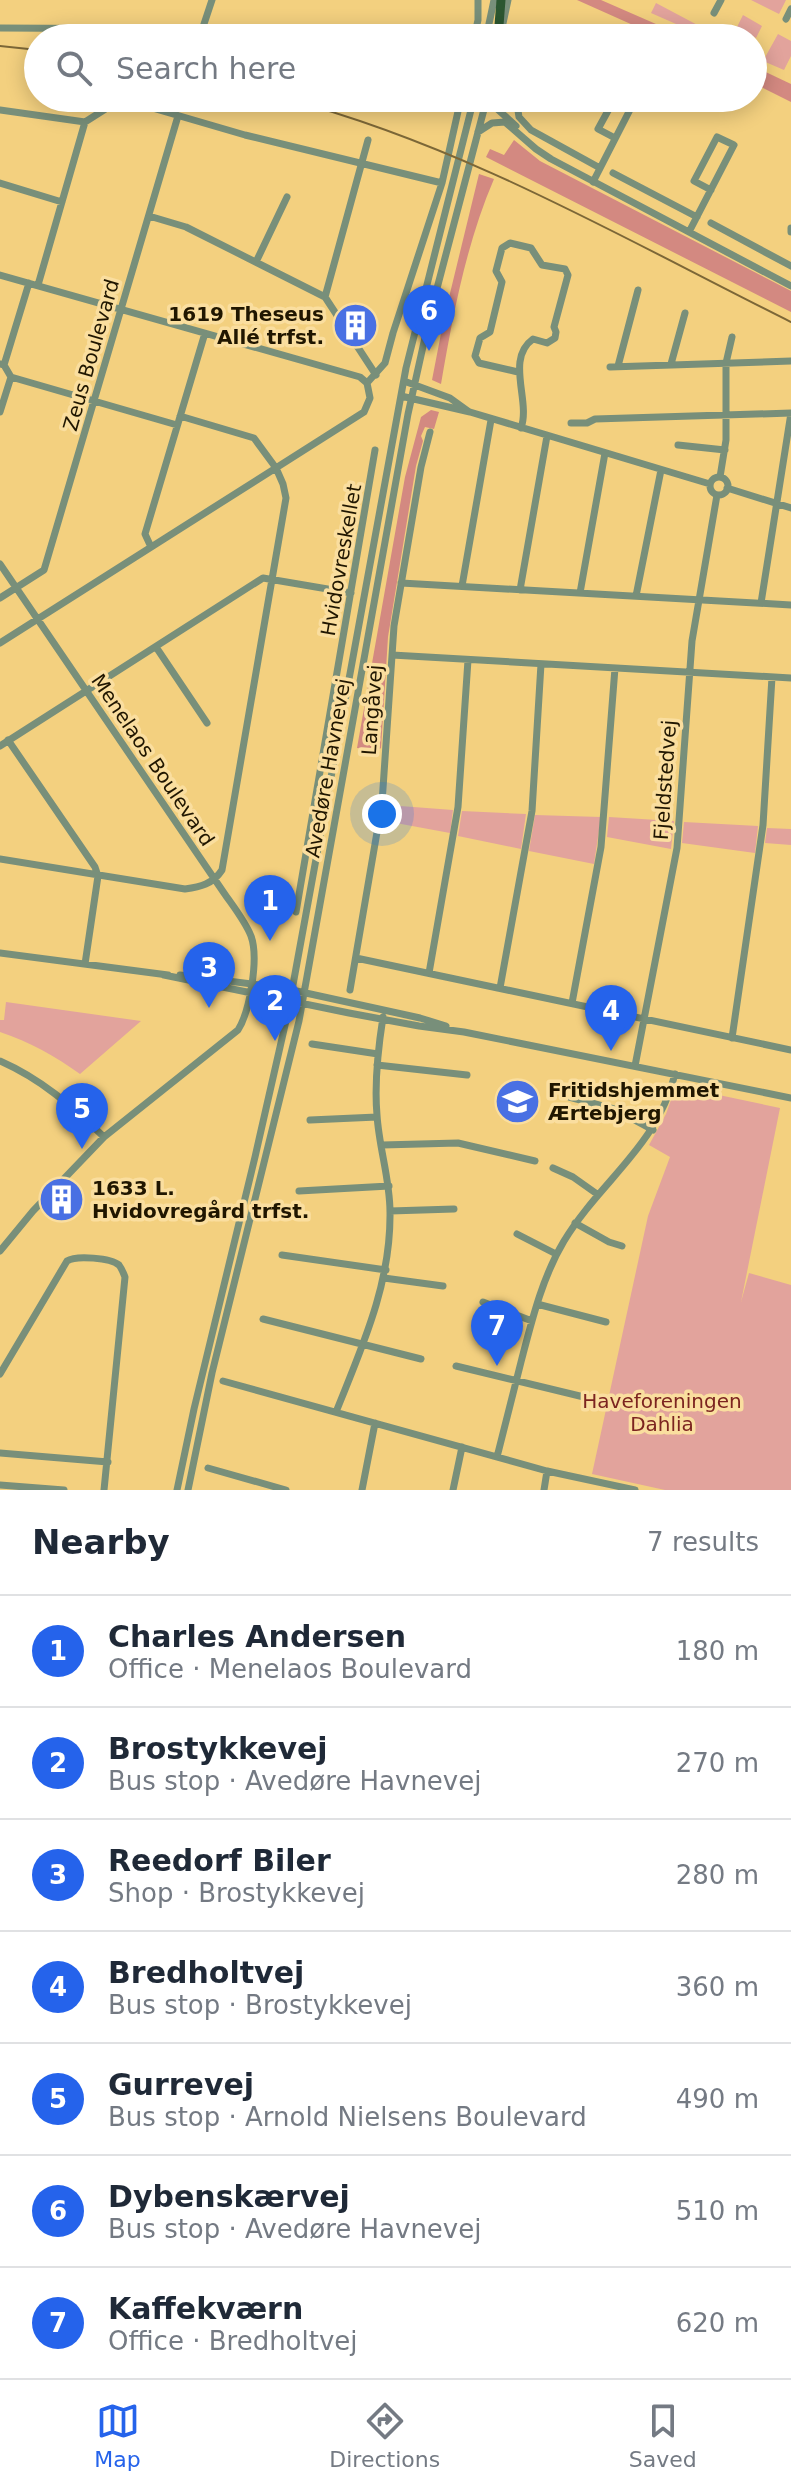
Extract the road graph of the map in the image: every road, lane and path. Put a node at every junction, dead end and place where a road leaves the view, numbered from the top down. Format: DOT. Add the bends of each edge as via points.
graph roads {
  1 [pos="212,0"];
  2 [pos="478,0"];
  3 [pos="494,0"];
  4 [pos="501,0"];
  5 [pos="508,0"];
  6 [pos="721,0"];
  7 [pos="791,9"];
  8 [pos="714,13"];
  9 [pos="786,19"];
  10 [pos="204,24"];
  11 [pos="477,24"];
  12 [pos="489,24"];
  13 [pos="500,24"];
  14 [pos="502,24"];
  15 [pos="0,28"];
  16 [pos="24,28"];
  17 [pos="0,110"];
  18 [pos="101,112"];
  19 [pos="165,112"];
  20 [pos="458,112"];
  21 [pos="471,112"];
  22 [pos="484,112"];
  23 [pos="501,112"];
  24 [pos="518,112"];
  25 [pos="607,112"];
  26 [pos="629,112"];
  27 [pos="178,116"];
  28 [pos="85,122"];
  29 [pos="478,132"];
  30 [pos="524,138"];
  31 [pos="615,138"];
  32 [pos="368,140"];
  33 [pos="362,163"];
  34 [pos="600,168"];
  35 [pos="613,173"];
  36 [pos="593,182"];
  37 [pos="0,183"];
  38 [pos="442,183"];
  39 [pos="711,190"];
  40 [pos="287,197"];
  41 [pos="62,202"];
  42 [pos="149,216"];
  43 [pos="697,217"];
  44 [pos="711,223"];
  45 [pos="689,232"];
  46 [pos="256,262"];
  47 [pos="791,268"];
  48 [pos="0,275"];
  49 [pos="33,284"];
  50 [pos="788,284"];
  51 [pos="638,290"];
  52 [pos="325,297"];
  53 [pos="121,309"];
  54 [pos="685,313"];
  55 [pos="205,333"];
  56 [pos="732,337"];
  57 [pos="791,361"];
  58 [pos="726,363"];
  59 [pos="2,364"];
  60 [pos="671,364"];
  61 [pos="518,372"];
  62 [pos="376,375"];
  63 [pos="11,377"];
  64 [pos="404,381"];
  65 [pos="367,383"];
  66 [pos="415,385"];
  67 [pos="401,396"];
  68 [pos="412,399"];
  69 [pos="94,401"];
  70 [pos="0,412"];
  71 [pos="470,412"];
  72 [pos="791,413"];
  73 [pos="728,415"];
  74 [pos="491,420"];
  75 [pos="179,421"];
  76 [pos="571,423"];
  77 [pos="521,428"];
  78 [pos="430,432"];
  79 [pos="547,436"];
  80 [pos="678,445"];
  81 [pos="375,450"];
  82 [pos="725,450"];
  83 [pos="605,453"];
  84 [pos="276,468"];
  85 [pos="661,470"];
  86 [pos="720,477"];
  87 [pos="710,484"];
  88 [pos="727,488"];
  89 [pos="717,495"];
  90 [pos="777,504"];
  91 [pos="791,508"];
  92 [pos="151,547"];
  93 [pos="0,564"];
  94 [pos="272,578"];
  95 [pos="401,583"];
  96 [pos="462,586"];
  97 [pos="15,589"];
  98 [pos="520,590"];
  99 [pos="351,593"];
  100 [pos="580,593"];
  101 [pos="636,596"];
  102 [pos="0,598"];
  103 [pos="699,600"];
  104 [pos="761,603"];
  105 [pos="791,605"];
  106 [pos="36,620"];
  107 [pos="0,643"];
  108 [pos="156,647"];
  109 [pos="392,655"];
  110 [pos="468,660"];
  111 [pos="541,664"];
  112 [pos="615,668"];
  113 [pos="689,672"];
  114 [pos="772,677"];
  115 [pos="791,678"];
  116 [pos="87,692"];
  117 [pos="207,723"];
  118 [pos="8,740"];
  119 [pos="0,746"];
  120 [pos="0,859"];
  121 [pos="98,876"];
  122 [pos="214,880"];
  123 [pos="296,912"];
  124 [pos="0,953"];
  125 [pos="356,958"];
  126 [pos="85,964"];
  127 [pos="429,973"];
  128 [pos="164,975"];
  129 [pos="251,983"];
  130 [pos="500,988"];
  131 [pos="291,990"];
  132 [pos="350,990"];
  133 [pos="249,993"];
  134 [pos="304,993"];
  135 [pos="289,1001"];
  136 [pos="572,1003"];
  137 [pos="302,1004"];
  138 [pos="385,1010"];
  139 [pos="645,1018"];
  140 [pos="383,1019"];
  141 [pos="464,1032"];
  142 [pos="732,1038"];
  143 [pos="312,1044"];
  144 [pos="791,1050"];
  145 [pos="378,1054"];
  146 [pos="0,1061"];
  147 [pos="377,1065"];
  148 [pos="635,1066"];
  149 [pos="675,1074"];
  150 [pos="467,1075"];
  151 [pos="569,1097"];
  152 [pos="791,1098"];
  153 [pos="377,1117"];
  154 [pos="310,1120"];
  155 [pos="653,1130"];
  156 [pos="104,1137"];
  157 [pos="382,1145"];
  158 [pos="535,1161"];
  159 [pos="553,1168"];
  160 [pos="389,1186"];
  161 [pos="299,1191"];
  162 [pos="597,1194"];
  163 [pos="454,1209"];
  164 [pos="390,1211"];
  165 [pos="575,1223"];
  166 [pos="517,1234"];
  167 [pos="622,1246"];
  168 [pos="0,1251"];
  169 [pos="556,1254"];
  170 [pos="282,1255"];
  171 [pos="385,1274"];
  172 [pos="443,1286"];
  173 [pos="483,1302"];
  174 [pos="537,1304"];
  175 [pos="263,1319"];
  176 [pos="532,1321"];
  177 [pos="606,1322"];
  178 [pos="363,1344"];
  179 [pos="421,1359"];
  180 [pos="456,1366"];
  181 [pos="0,1374"];
  182 [pos="223,1381"];
  183 [pos="516,1382"];
  184 [pos="588,1398"];
  185 [pos="336,1412"];
  186 [pos="375,1423"];
  187 [pos="462,1447"];
  188 [pos="0,1453"];
  189 [pos="497,1457"];
  190 [pos="108,1462"];
  191 [pos="208,1468"];
  192 [pos="547,1471"];
  193 [pos="0,1485"];
  194 [pos="26,1489"];
  195 [pos="64,1490"];
  196 [pos="104,1490"];
  197 [pos="177,1490"];
  198 [pos="188,1490"];
  199 [pos="286,1490"];
  200 [pos="362,1490"];
  201 [pos="453,1490"];
  202 [pos="544,1490"];
  203 [pos="635,1490"];
  1 -- 10 [label="street"];
  2 -- 11 [label="street"];
  3 -- 12 [label="street"];
  4 -- 13 [label="main road"];
  5 -- 14 [label="street"];
  6 -- 8 [label="street"];
  7 -- 9 [label="street"];
  15 -- 16 [label="street"];
  17 -- 28 [label="street"];
  18 -- 28 [label="street"];
  19 -- 27 [label="street"];
  20 -- 38 [label="street"];
  21 -- 64 [label="street, Avedøre Havnevej"];
  22 -- 29 [label="street, Avedøre Havnevej"];
  23 -- 30 [label="street"];
  24 -- 34 [label="street" via="531,130"];
  25 -- 31 [label="street" via="598,129"];
  26 -- 31 [label="street"];
  27 -- 33 [label="street"];
  27 -- 42 [label="street, Zeus Boulevard"];
  28 -- 41 [label="street"];
  29 -- 30 [label="street" via="501,121"];
  29 -- 66 [label="street, Avedøre Havnevej"];
  30 -- 36 [label="street"];
  31 -- 34 [label="street"];
  32 -- 33 [label="street"];
  33 -- 38 [label="street"];
  33 -- 52 [label="street"];
  34 -- 36 [label="street"];
  35 -- 43 [label="street"];
  36 -- 45 [label="street"];
  37 -- 41 [label="street"];
  38 -- 62 [label="street" via="385,363"];
  39 -- 39 [label="street" via="734,145 717,137 694,181"];
  39 -- 43 [label="street"];
  40 -- 46 [label="street"];
  41 -- 49 [label="street"];
  42 -- 46 [label="street" via="186,227"];
  42 -- 53 [label="street, Zeus Boulevard"];
  43 -- 45 [label="street"];
  44 -- 47 [label="street"];
  45 -- 50 [label="street"];
  46 -- 52 [label="street"];
  47 -- 50 [label="street"];
  48 -- 49 [label="street"];
  49 -- 53 [label="street"];
  49 -- 59 [label="street"];
  51 -- 60 [label="street" via="614,366"];
  52 -- 62 [label="street"];
  53 -- 55 [label="street"];
  53 -- 69 [label="street, Zeus Boulevard"];
  54 -- 60 [label="street"];
  55 -- 65 [label="street"];
  55 -- 75 [label="street"];
  56 -- 58 [label="street"];
  57 -- 58 [label="street"];
  58 -- 60 [label="street"];
  58 -- 73 [label="street"];
  59 -- 63 [label="street"];
  61 -- 61 [label="street" via="479,363 475,356 480,338 490,332 502,282 496,271 502,248 510,243 531,248 542,265 565,269 568,275 555,338 526,344"];
  61 -- 77 [label="street"];
  62 -- 65 [label="street"];
  63 -- 69 [label="street"];
  63 -- 70 [label="street"];
  64 -- 66 [label="street"];
  64 -- 67 [label="street, Avedøre Havnevej"];
  65 -- 84 [label="street" via="370,398 364,412"];
  66 -- 68 [label="street, Avedøre Havnevej"];
  66 -- 71 [label="street"];
  67 -- 68 [label="street"];
  67 -- 131 [label="street, Avedøre Havnevej"];
  68 -- 71 [label="street"];
  68 -- 134 [label="street, Avedøre Havnevej"];
  69 -- 75 [label="street"];
  69 -- 97 [label="street, Zeus Boulevard" via="44,570"];
  71 -- 74 [label="street"];
  72 -- 73 [label="street"];
  72 -- 90 [label="street"];
  73 -- 76 [label="street"];
  73 -- 82 [label="street"];
  74 -- 77 [label="street"];
  74 -- 96 [label="street"];
  75 -- 84 [label="street" via="254,438"];
  75 -- 92 [label="street" via="145,534"];
  77 -- 79 [label="street"];
  78 -- 95 [label="street, Langåvej"];
  79 -- 83 [label="street"];
  79 -- 98 [label="street"];
  80 -- 82 [label="street"];
  81 -- 99 [label="street, Hvidovreskellet"];
  82 -- 86 [label="street"];
  83 -- 85 [label="street"];
  83 -- 100 [label="street"];
  84 -- 92 [label="street"];
  84 -- 94 [label="street" via="286,498"];
  85 -- 87 [label="street"];
  85 -- 101 [label="street"];
  86 -- 87 [label="street"];
  86 -- 88 [label="street"];
  87 -- 89 [label="street"];
  88 -- 89 [label="street"];
  88 -- 90 [label="street"];
  89 -- 103 [label="street, Fjeldstedvej"];
  90 -- 91 [label="street"];
  90 -- 104 [label="street"];
  92 -- 106 [label="street"];
  93 -- 97 [label="street, Menelaos Boulevard"];
  94 -- 99 [label="street"];
  94 -- 108 [label="street" via="263,578"];
  94 -- 122 [label="street" via="222,870"];
  95 -- 96 [label="street"];
  95 -- 109 [label="street, Langåvej"];
  96 -- 98 [label="street"];
  97 -- 102 [label="street, Zeus Boulevard"];
  97 -- 106 [label="street, Menelaos Boulevard"];
  98 -- 100 [label="street"];
  99 -- 123 [label="street, Hvidovreskellet"];
  100 -- 101 [label="street"];
  101 -- 103 [label="street"];
  103 -- 104 [label="street"];
  103 -- 113 [label="street, Fjeldstedvej"];
  104 -- 105 [label="street"];
  106 -- 107 [label="street"];
  106 -- 116 [label="street, Menelaos Boulevard"];
  108 -- 116 [label="street"];
  108 -- 117 [label="street"];
  109 -- 110 [label="street"];
  109 -- 125 [label="street, Langåvej" via="382,803"];
  110 -- 111 [label="street"];
  110 -- 127 [label="street" via="458,807"];
  111 -- 112 [label="street"];
  111 -- 130 [label="street" via="532,811"];
  112 -- 113 [label="street"];
  112 -- 136 [label="street" via="601,847"];
  113 -- 114 [label="street"];
  113 -- 139 [label="street, Fjeldstedvej" via="677,848"];
  114 -- 115 [label="street"];
  114 -- 142 [label="street" via="763,825"];
  116 -- 118 [label="street"];
  116 -- 122 [label="street, Menelaos Boulevard"];
  118 -- 119 [label="street"];
  118 -- 121 [label="street"];
  120 -- 121 [label="street"];
  121 -- 122 [label="street" via="185,889"];
  121 -- 126 [label="street"];
  122 -- 129 [label="street, Menelaos Boulevard" via="252,938"];
  124 -- 126 [label="street"];
  125 -- 127 [label="street"];
  125 -- 132 [label="street, Langåvej"];
  126 -- 128 [label="street"];
  127 -- 130 [label="street"];
  128 -- 129 [label="street"];
  128 -- 133 [label="street"];
  129 -- 131 [label="street"];
  129 -- 133 [label="street, Menelaos Boulevard"];
  130 -- 136 [label="street"];
  131 -- 134 [label="street"];
  131 -- 135 [label="street, Avedøre Havnevej"];
  133 -- 135 [label="street"];
  133 -- 156 [label="street, Menelaos Boulevard" via="244,1020 230,1037"];
  134 -- 137 [label="street, Avedøre Havnevej"];
  134 -- 138 [label="street"];
  135 -- 137 [label="street"];
  135 -- 197 [label="street, Avedøre Havnevej"];
  136 -- 139 [label="street"];
  137 -- 140 [label="street"];
  137 -- 198 [label="street, Avedøre Havnevej"];
  138 -- 140 [label="street"];
  138 -- 141 [label="street"];
  139 -- 142 [label="street"];
  139 -- 148 [label="street, Fjeldstedvej"];
  140 -- 141 [label="street"];
  140 -- 145 [label="street"];
  141 -- 148 [label="street"];
  142 -- 144 [label="street"];
  143 -- 145 [label="street"];
  145 -- 147 [label="street"];
  146 -- 156 [label="street" via="46,1086"];
  147 -- 150 [label="street"];
  147 -- 153 [label="street"];
  148 -- 149 [label="street"];
  149 -- 152 [label="street"];
  149 -- 155 [label="street"];
  151 -- 155 [label="street" via="614,1109"];
  153 -- 154 [label="street"];
  153 -- 157 [label="street"];
  155 -- 162 [label="street"];
  156 -- 168 [label="street, Menelaos Boulevard"];
  157 -- 158 [label="street" via="458,1143"];
  157 -- 160 [label="street"];
  159 -- 162 [label="street"];
  160 -- 161 [label="street"];
  160 -- 164 [label="street"];
  162 -- 165 [label="street"];
  163 -- 164 [label="street"];
  164 -- 171 [label="street"];
  165 -- 167 [label="street"];
  165 -- 169 [label="street"];
  166 -- 169 [label="street"];
  169 -- 174 [label="street"];
  170 -- 171 [label="street"];
  171 -- 172 [label="street"];
  171 -- 178 [label="street"];
  173 -- 176 [label="street"];
  174 -- 176 [label="street"];
  174 -- 177 [label="street"];
  175 -- 178 [label="street"];
  176 -- 183 [label="street"];
  178 -- 179 [label="street"];
  178 -- 185 [label="street"];
  180 -- 183 [label="street"];
  181 -- 190 [label="street" via="67,1261 73,1257 118,1264 125,1277"];
  182 -- 185 [label="street"];
  183 -- 184 [label="street"];
  183 -- 189 [label="street"];
  185 -- 186 [label="street"];
  186 -- 187 [label="street"];
  186 -- 200 [label="street"];
  187 -- 189 [label="street"];
  187 -- 201 [label="street"];
  188 -- 190 [label="street"];
  189 -- 192 [label="street"];
  190 -- 196 [label="street"];
  191 -- 199 [label="street"];
  192 -- 202 [label="street"];
  192 -- 203 [label="street"];
  193 -- 194 [label="street"];
  194 -- 195 [label="street"];
}
